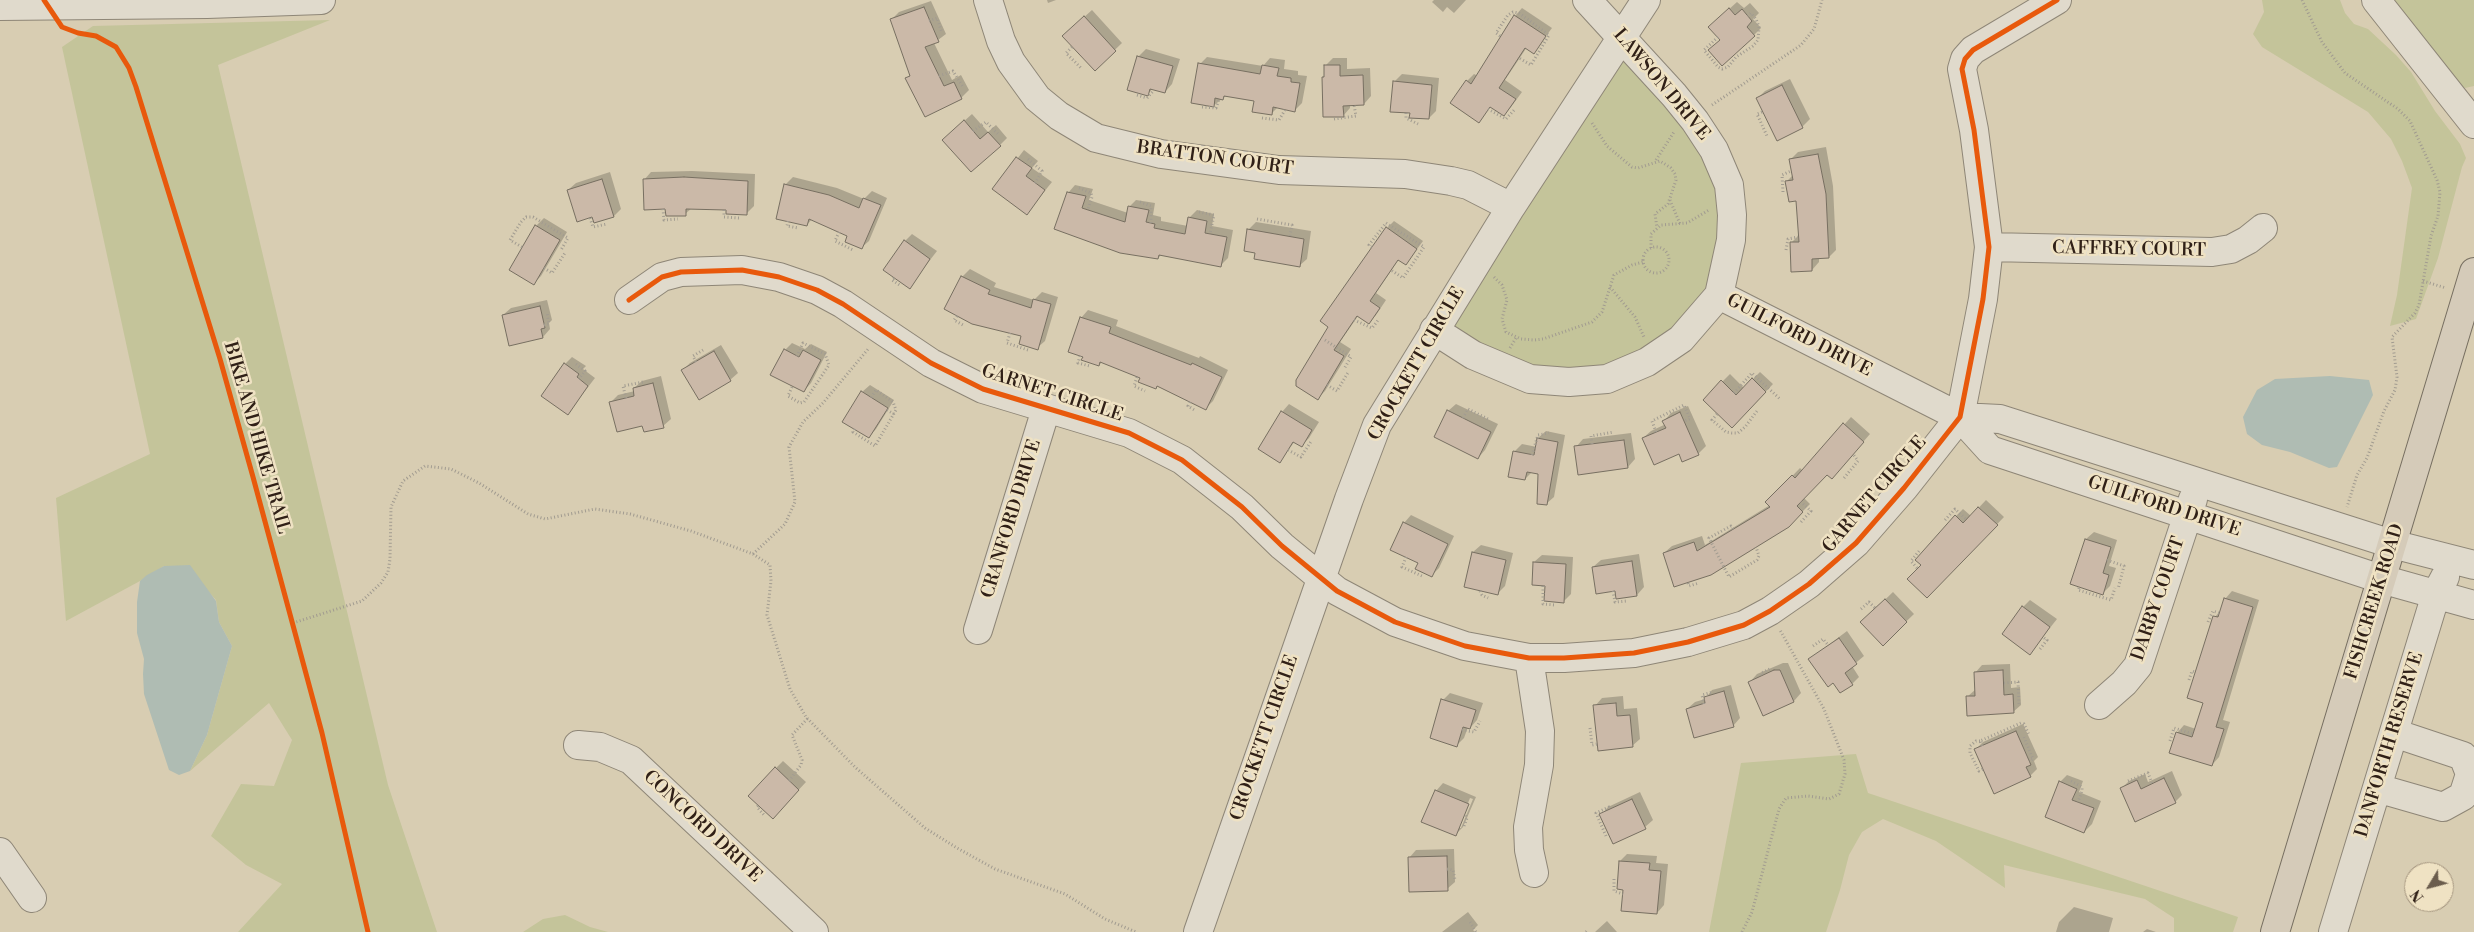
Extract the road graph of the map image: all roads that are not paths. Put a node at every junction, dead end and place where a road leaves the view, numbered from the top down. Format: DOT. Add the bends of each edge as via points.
graph roads {
  1 [pos="321,0"];
  2 [pos="988,0"];
  3 [pos="1587,0"];
  4 [pos="1646,0"];
  5 [pos="2057,0"];
  6 [pos="2376,0"];
  7 [pos="0,6"];
  8 [pos="1622,38"];
  9 [pos="2474,124"];
  10 [pos="1511,206"];
  11 [pos="2263,228"];
  12 [pos="1989,247"];
  13 [pos="2474,272"];
  14 [pos="1719,295"];
  15 [pos="629,300"];
  16 [pos="1434,330"];
  17 [pos="1046,409"];
  18 [pos="1960,417"];
  19 [pos="2200,481"];
  20 [pos="2188,515"];
  21 [pos="2392,544"];
  22 [pos="2464,563"];
  23 [pos="1321,578"];
  24 [pos="2381,579"];
  25 [pos="2436,594"];
  26 [pos="2474,605"];
  27 [pos="978,630"];
  28 [pos="1529,658"];
  29 [pos="2098,705"];
  30 [pos="2394,733"];
  31 [pos="578,745"];
  32 [pos="2377,788"];
  33 [pos="0,852"];
  34 [pos="1534,873"];
  35 [pos="32,898"];
  36 [pos="814,932"];
  37 [pos="1198,932"];
  38 [pos="2275,932"];
  39 [pos="2332,932"];
  1 -- 7 [label="street"];
  2 -- 10 [label="street, BRATTON COURT" via="1011,62 1037,98 1059,116 1096,138 1161,154 1280,170 1405,174 1468,185"];
  3 -- 8 [label="street, LAWSON DRIVE"];
  4 -- 8 [label="street, CROCKETT CIRCLE"];
  5 -- 12 [label="street, GARNET CIRCLE" via="1973,50 1962,69 1974,130"];
  6 -- 9 [label="street"];
  8 -- 10 [label="street, CROCKETT CIRCLE"];
  8 -- 14 [label="street, LAWSON DRIVE" via="1686,124 1714,150 1729,185 1731,240"];
  10 -- 16 [label="street, CROCKETT CIRCLE"];
  11 -- 12 [label="street, CAFFREY COURT" via="2231,248 2212,252"];
  12 -- 18 [label="street, GARNET CIRCLE" via="1984,299"];
  13 -- 21 [label="main road, FISHCREEK ROAD"];
  14 -- 16 [label="street, LAWSON DRIVE" via="1681,339 1647,362 1607,379 1569,382 1530,379 1474,355"];
  14 -- 18 [label="street, GUILFORD DRIVE"];
  15 -- 17 [label="street, GARNET CIRCLE" via="662,277 680,272 742,270 779,277 817,290 843,304 931,363 983,389"];
  16 -- 23 [label="street, CROCKETT CIRCLE" via="1377,425"];
  17 -- 23 [label="street, GARNET CIRCLE" via="1129,433 1182,460 1242,507"];
  17 -- 27 [label="street, CRANFORD DRIVE"];
  18 -- 19 [label="street, GUILFORD DRIVE" via="2000,419"];
  18 -- 20 [label="street, GUILFORD DRIVE" via="1990,450"];
  18 -- 28 [label="street, GARNET CIRCLE" via="1856,542 1809,584 1770,611 1737,627 1688,642 1634,653"];
  19 -- 20 [label="street, DARBY COURT"];
  19 -- 21 [label="street, GUILFORD DRIVE"];
  20 -- 24 [label="street, GUILFORD DRIVE"];
  20 -- 29 [label="street, DARBY COURT" via="2138,666"];
  21 -- 22 [label="street, GUILFORD DRIVE"];
  21 -- 24 [label="main road, FISHCREEK ROAD"];
  22 -- 25 [label="street, DANFORTH RESERVE"];
  23 -- 28 [label="street, GARNET CIRCLE" via="1337,591 1400,624 1465,646"];
  23 -- 37 [label="street, CROCKETT CIRCLE"];
  24 -- 25 [label="street, GUILFORD DRIVE"];
  24 -- 38 [label="main road, FISHCREEK ROAD"];
  25 -- 26 [label="street, GUILFORD DRIVE"];
  25 -- 30 [label="street, DANFORTH RESERVE"];
  28 -- 34 [label="street" via="1540,731 1539,765 1528,827 1528,850"];
  30 -- 32 [label="street, DANFORTH RESERVE"];
  30 -- 32 [label="street" via="2463,756 2470,774 2462,796 2443,807"];
  31 -- 36 [label="street, CONCORD DRIVE" via="600,747 631,760"];
  32 -- 39 [label="street, DANFORTH RESERVE"];
  33 -- 35 [label="street"];
}
